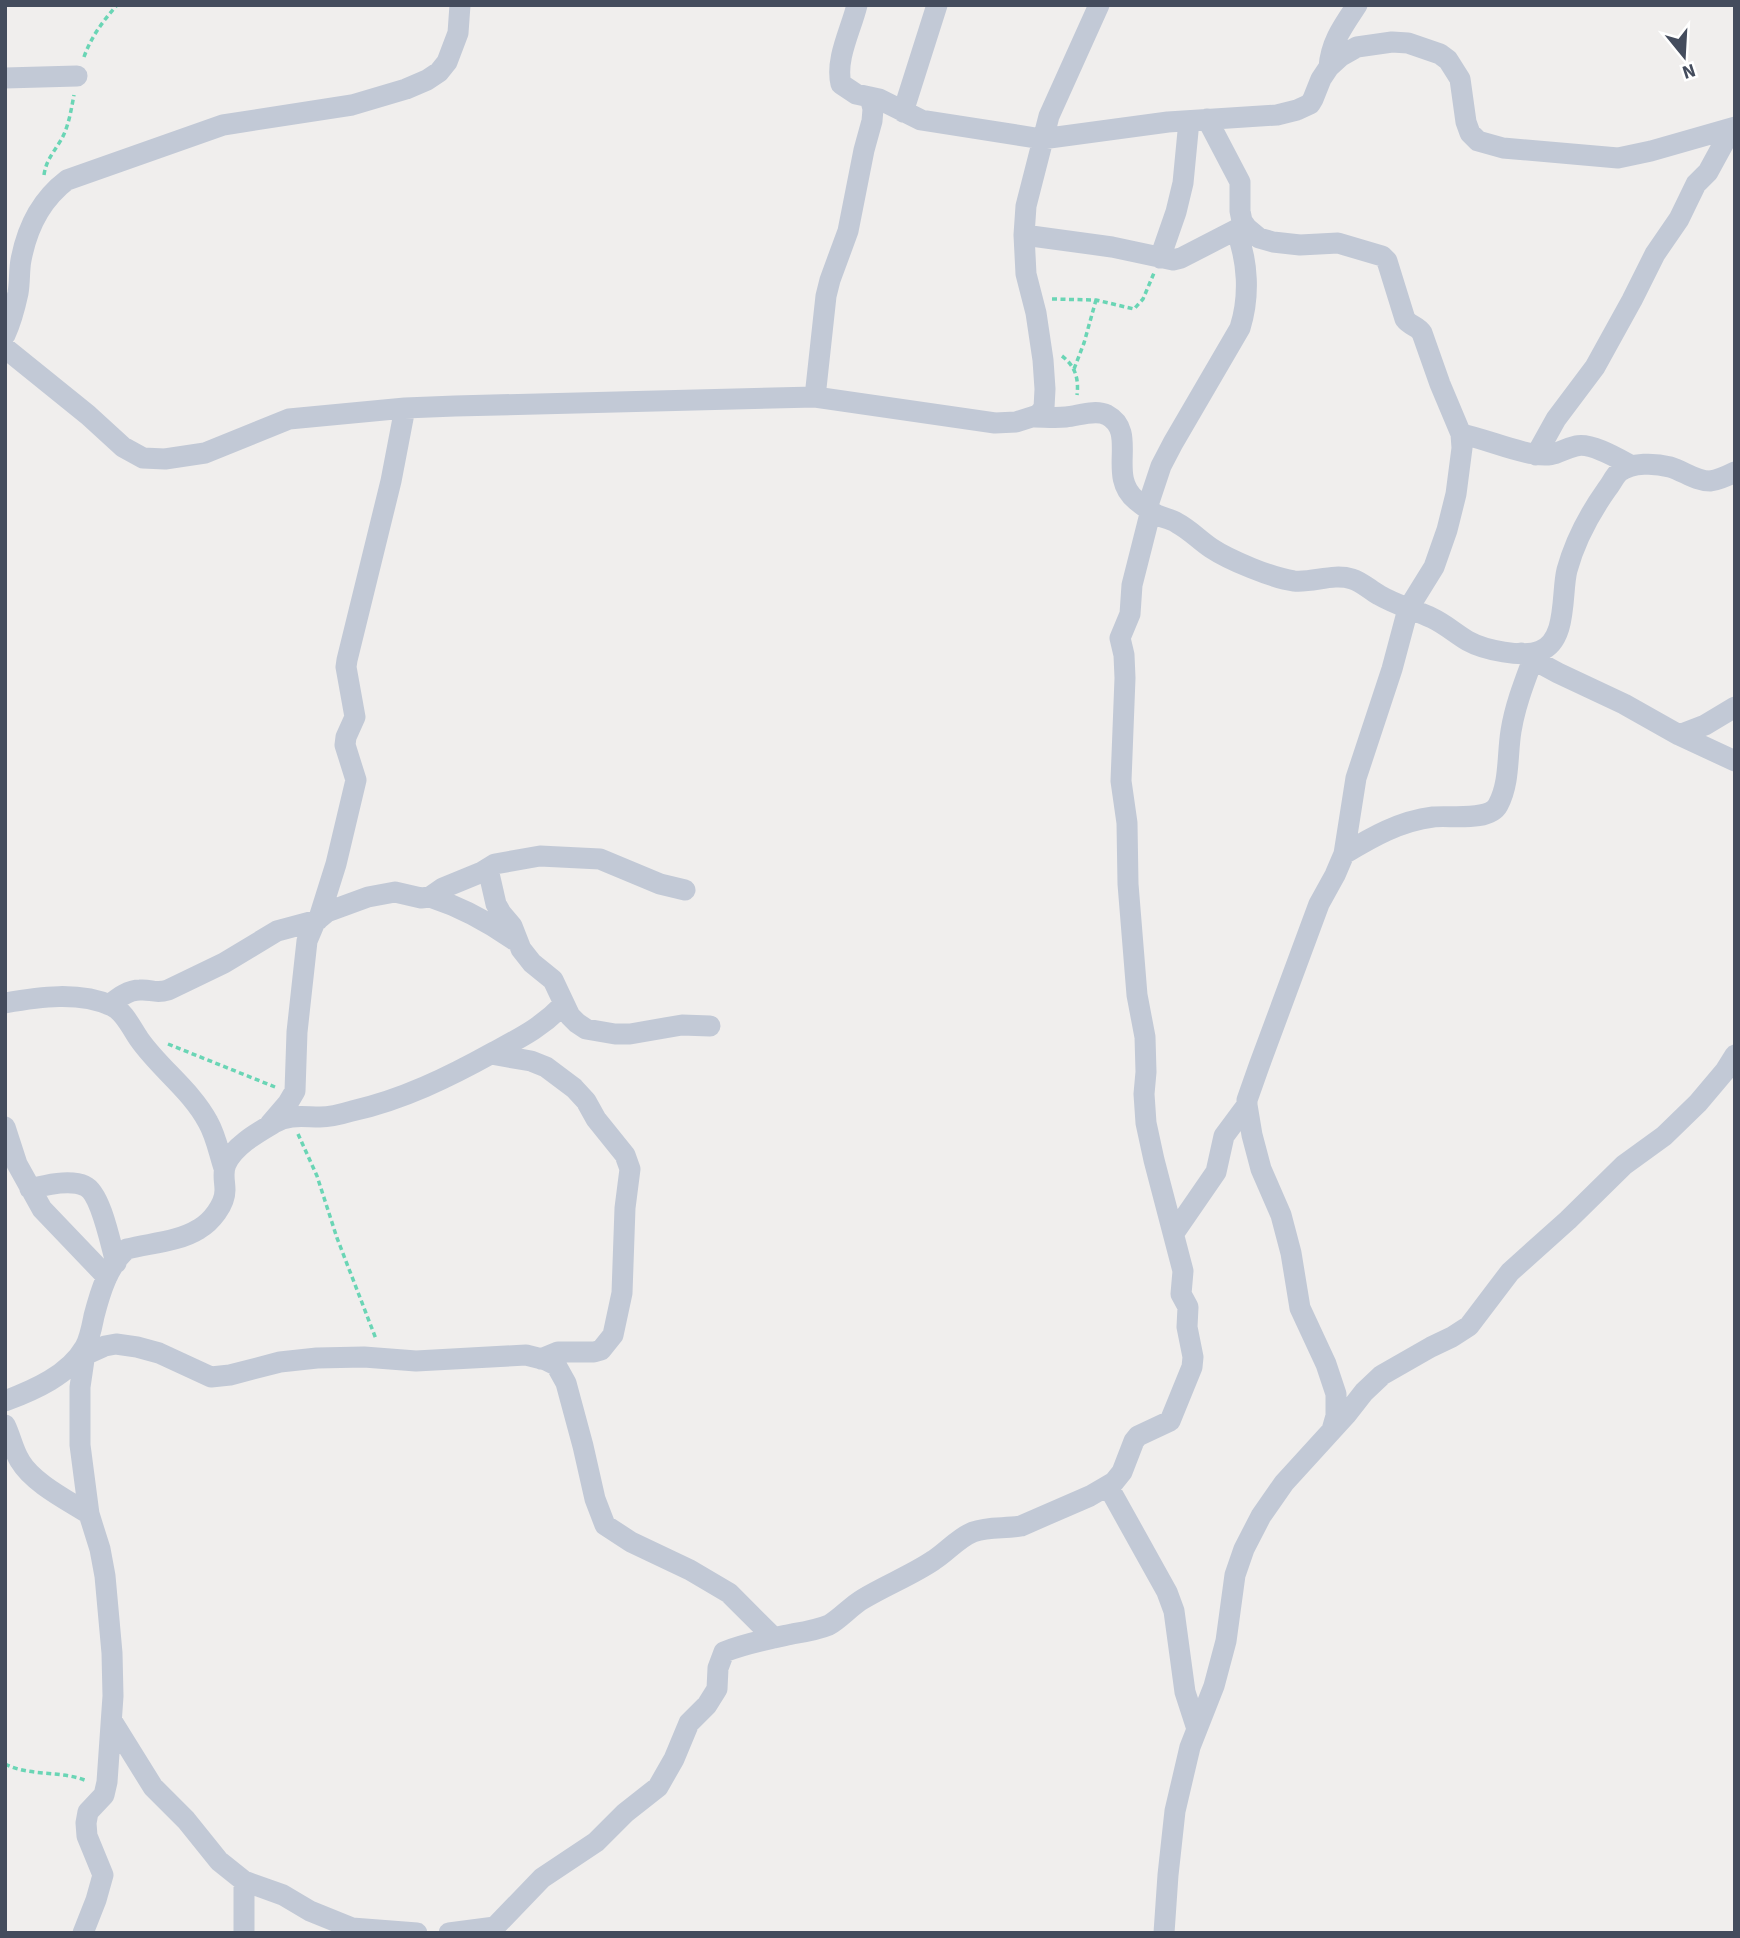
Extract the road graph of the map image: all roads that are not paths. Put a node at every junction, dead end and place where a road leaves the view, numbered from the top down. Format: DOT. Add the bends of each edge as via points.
graph roads {
  1 [pos="460,5"];
  2 [pos="857,5"];
  3 [pos="937,5"];
  4 [pos="1099,5"];
  5 [pos="1357,5"];
  6 [pos="1329,67"];
  7 [pos="77,76"];
  8 [pos="5,78"];
  9 [pos="870,97"];
  10 [pos="899,110"];
  11 [pos="1198,120"];
  12 [pos="872,121"];
  13 [pos="1734,128"];
  14 [pos="1042,139"];
  15 [pos="1240,227"];
  16 [pos="1024,235"];
  17 [pos="1160,258"];
  18 [pos="5,335"];
  19 [pos="5,348"];
  20 [pos="815,397"];
  21 [pos="405,408"];
  22 [pos="1034,417"];
  23 [pos="1461,434"];
  24 [pos="1536,455"];
  25 [pos="1632,466"];
  26 [pos="1735,472"];
  27 [pos="1149,509"];
  28 [pos="1408,609"];
  29 [pos="1526,656"];
  30 [pos="1735,707"];
  31 [pos="1679,735"];
  32 [pos="1735,761"];
  33 [pos="1344,853"];
  34 [pos="488,869"];
  35 [pos="685,890"];
  36 [pos="430,897"];
  37 [pos="318,919"];
  38 [pos="518,943"];
  39 [pos="5,1003"];
  40 [pos="564,1004"];
  41 [pos="109,1005"];
  42 [pos="710,1026"];
  43 [pos="491,1054"];
  44 [pos="1735,1055"];
  45 [pos="1247,1105"];
  46 [pos="278,1122"];
  47 [pos="5,1127"];
  48 [pos="224,1168"];
  49 [pos="30,1189"];
  50 [pos="1174,1233"];
  51 [pos="111,1270"];
  52 [pos="85,1350"];
  53 [pos="541,1359"];
  54 [pos="5,1401"];
  55 [pos="5,1425"];
  56 [pos="1332,1430"];
  57 [pos="1108,1486"];
  58 [pos="89,1514"];
  59 [pos="774,1638"];
  60 [pos="112,1721"];
  61 [pos="1197,1729"];
  62 [pos="244,1881"];
  63 [pos="492,1930"];
  64 [pos="83,1933"];
  65 [pos="244,1933"];
  66 [pos="417,1933"];
  67 [pos="449,1933"];
  68 [pos="1164,1933"];
  1 -- 18 [label="street" via="458,33 447,62 427,80 352,105 223,125 67,180 52,191 30,229"];
  2 -- 9 [label="street" via="845,45 841,84"];
  3 -- 10 [label="street"];
  4 -- 14 [label="street"];
  5 -- 6 [label="street" via="1335,38"];
  6 -- 11 [label="street" via="1310,104 1297,110"];
  6 -- 13 [label="street" via="1357,47 1370,44 1408,43 1440,54 1460,79 1470,132 1478,141 1503,148 1618,158"];
  7 -- 8 [label="street"];
  9 -- 10 [label="street"];
  9 -- 12 [label="street"];
  10 -- 12 [label="street"];
  10 -- 14 [label="street" via="921,120"];
  11 -- 14 [label="street"];
  11 -- 15 [label="street" via="1240,181"];
  11 -- 17 [label="street"];
  12 -- 20 [label="street" via="848,231 826,296"];
  13 -- 24 [label="street" via="1655,254 1595,367"];
  14 -- 16 [label="street"];
  15 -- 17 [label="street" via="1181,258"];
  15 -- 23 [label="street" via="1273,242 1338,243 1382,256 1405,319 1422,333"];
  15 -- 27 [label="street" via="1246,272 1240,328 1161,466"];
  16 -- 17 [label="street"];
  16 -- 22 [label="street" via="1045,389 1044,408"];
  19 -- 21 [label="street" via="123,447 143,458 205,453 289,418"];
  20 -- 21 [label="street"];
  20 -- 22 [label="street" via="995,423"];
  21 -- 37 [label="street" via="347,660 355,717 345,745 356,780"];
  22 -- 27 [label="street" via="1105,413 1121,433 1124,485"];
  23 -- 24 [label="street"];
  23 -- 28 [label="street" via="1458,481 1447,530 1434,566"];
  24 -- 25 [label="street" via="1584,446"];
  25 -- 26 [label="street" via="1671,467 1708,481"];
  25 -- 29 [label="street" via="1618,473 1591,512 1567,570 1560,628 1547,648"];
  27 -- 28 [label="street" via="1229,559 1298,582 1353,579"];
  27 -- 50 [label="street" via="1130,614 1120,638 1125,678 1121,781 1137,995 1145,1037 1146,1123"];
  28 -- 29 [label="street" via="1483,647"];
  28 -- 33 [label="street" via="1356,778"];
  29 -- 31 [label="street"];
  29 -- 33 [label="street" via="1507,774 1494,810 1410,822"];
  30 -- 31 [label="street"];
  31 -- 32 [label="street"];
  33 -- 45 [label="street" via="1319,904"];
  34 -- 35 [label="street" via="504,861 540,856 600,859"];
  34 -- 36 [label="street"];
  34 -- 38 [label="street" via="496,904"];
  36 -- 37 [label="street" via="395,892 368,897"];
  36 -- 38 [label="street" via="466,910"];
  37 -- 41 [label="street" via="277,931 168,990 132,991"];
  37 -- 46 [label="street" via="307,941 295,1091"];
  38 -- 40 [label="street" via="527,958 552,980"];
  39 -- 41 [label="street" via="58,997"];
  40 -- 42 [label="street" via="576,1023 603,1033"];
  40 -- 43 [label="street" via="548,1021"];
  41 -- 48 [label="street" via="190,1095 208,1121"];
  43 -- 46 [label="street" via="437,1082 365,1108"];
  43 -- 53 [label="street" via="546,1067 575,1088 625,1155 629,1169 622,1293 613,1335 601,1350 558,1352"];
  44 -- 56 [label="street" via="1699,1103 1624,1165 1510,1272 1469,1326 1382,1375"];
  45 -- 50 [label="street" via="1224,1136 1216,1172"];
  45 -- 56 [label="street" via="1261,1168 1291,1253 1300,1308 1336,1394"];
  46 -- 48 [label="street" via="234,1151"];
  47 -- 49 [label="street"];
  48 -- 51 [label="street" via="224,1198 208,1221 181,1237 127,1249"];
  49 -- 51 [label="street" via="42,1209"];
  49 -- 51 [label="street" via="86,1186 96,1198"];
  50 -- 57 [label="street" via="1183,1271 1181,1294 1188,1307 1192,1367 1170,1421 1138,1436 1122,1472"];
  51 -- 52 [label="street"];
  52 -- 53 [label="street" via="116,1344 138,1347 211,1377 317,1358 416,1361 526,1355"];
  52 -- 54 [label="street" via="38,1387"];
  52 -- 58 [label="street" via="79,1410"];
  53 -- 59 [label="street" via="556,1366 566,1383 594,1499 606,1525 729,1593"];
  55 -- 58 [label="street" via="26,1470"];
  56 -- 61 [label="street" via="1284,1483 1247,1542 1235,1575 1214,1686"];
  57 -- 59 [label="street" via="1021,1526 976,1531 917,1572 859,1601 828,1625"];
  57 -- 61 [label="street" via="1174,1611 1185,1692"];
  58 -- 60 [label="street" via="105,1576"];
  59 -- 63 [label="street" via="724,1652 717,1689 689,1723 657,1787 596,1842 542,1878"];
  60 -- 62 [label="street" via="153,1787 219,1861"];
  60 -- 64 [label="street" via="106,1789 88,1812 86,1823 103,1875"];
  61 -- 68 [label="street" via="1175,1811"];
  62 -- 65 [label="street"];
  62 -- 66 [label="street" via="352,1927"];
  63 -- 67 [label="street"];
}
